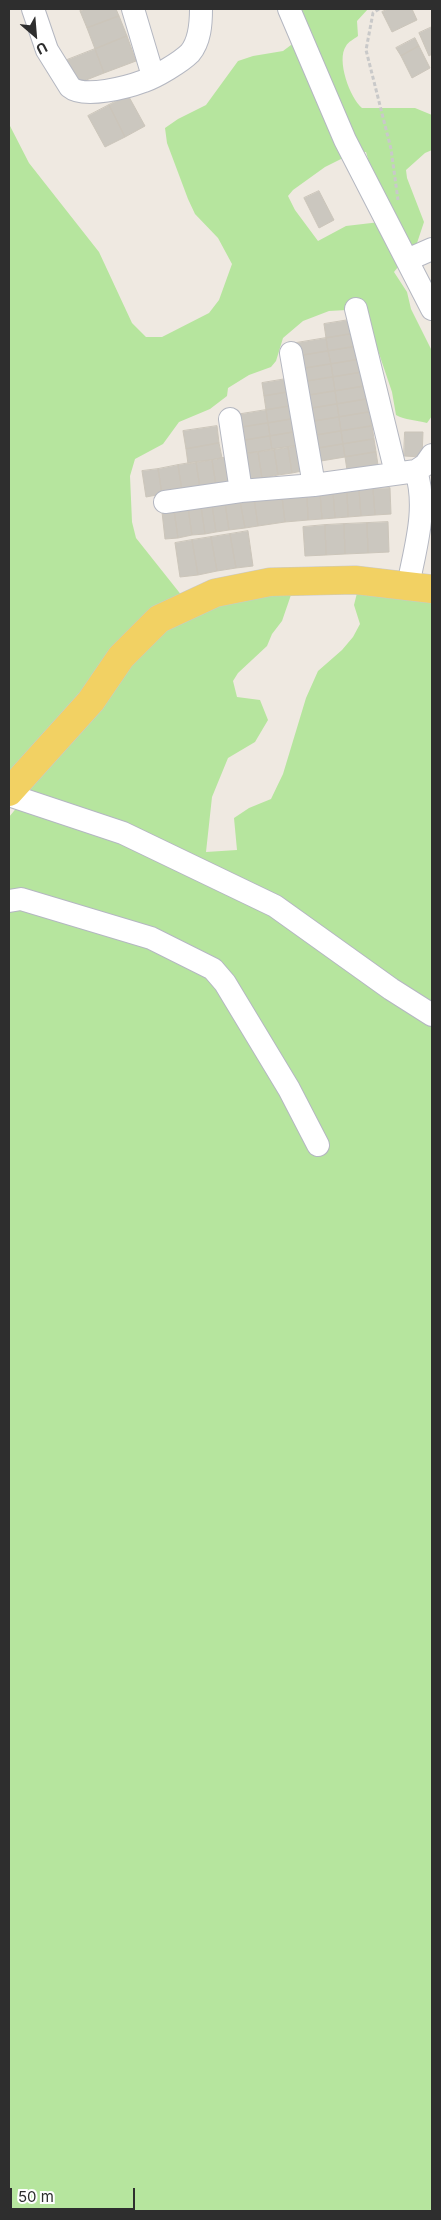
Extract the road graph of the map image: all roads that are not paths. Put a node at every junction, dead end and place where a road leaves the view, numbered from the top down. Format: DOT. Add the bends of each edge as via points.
graph roads {
  1 [pos="33,9"];
  2 [pos="133,9"];
  3 [pos="201,9"];
  4 [pos="289,9"];
  5 [pos="153,76"];
  6 [pos="432,249"];
  7 [pos="407,260"];
  8 [pos="432,309"];
  9 [pos="356,310"];
  10 [pos="291,353"];
  11 [pos="230,418"];
  12 [pos="432,455"];
  13 [pos="406,472"];
  14 [pos="314,485"];
  15 [pos="242,491"];
  16 [pos="165,502"];
  17 [pos="420,588"];
  18 [pos="9,794"];
  19 [pos="9,901"];
  20 [pos="432,1015"];
  21 [pos="318,1145"];
  1 -- 5 [label="street" via="46,50 75,92 82,94 111,89 146,81"];
  2 -- 5 [label="street"];
  3 -- 5 [label="street" via="199,32 190,52"];
  4 -- 7 [label="street" via="345,140"];
  6 -- 7 [label="street"];
  7 -- 8 [label="street"];
  9 -- 13 [label="street"];
  10 -- 14 [label="street"];
  11 -- 15 [label="street"];
  12 -- 13 [label="street" via="425,466"];
  13 -- 14 [label="street"];
  13 -- 17 [label="street" via="422,490"];
  14 -- 15 [label="street"];
  15 -- 16 [label="street"];
  17 -- 18 [label="main road" via="355,580 270,582 215,593 159,619 121,657 91,701"];
  18 -- 20 [label="street" via="122,833 275,906"];
  19 -- 21 [label="street" via="21,899 151,938 213,969 225,983 289,1089"];
}
